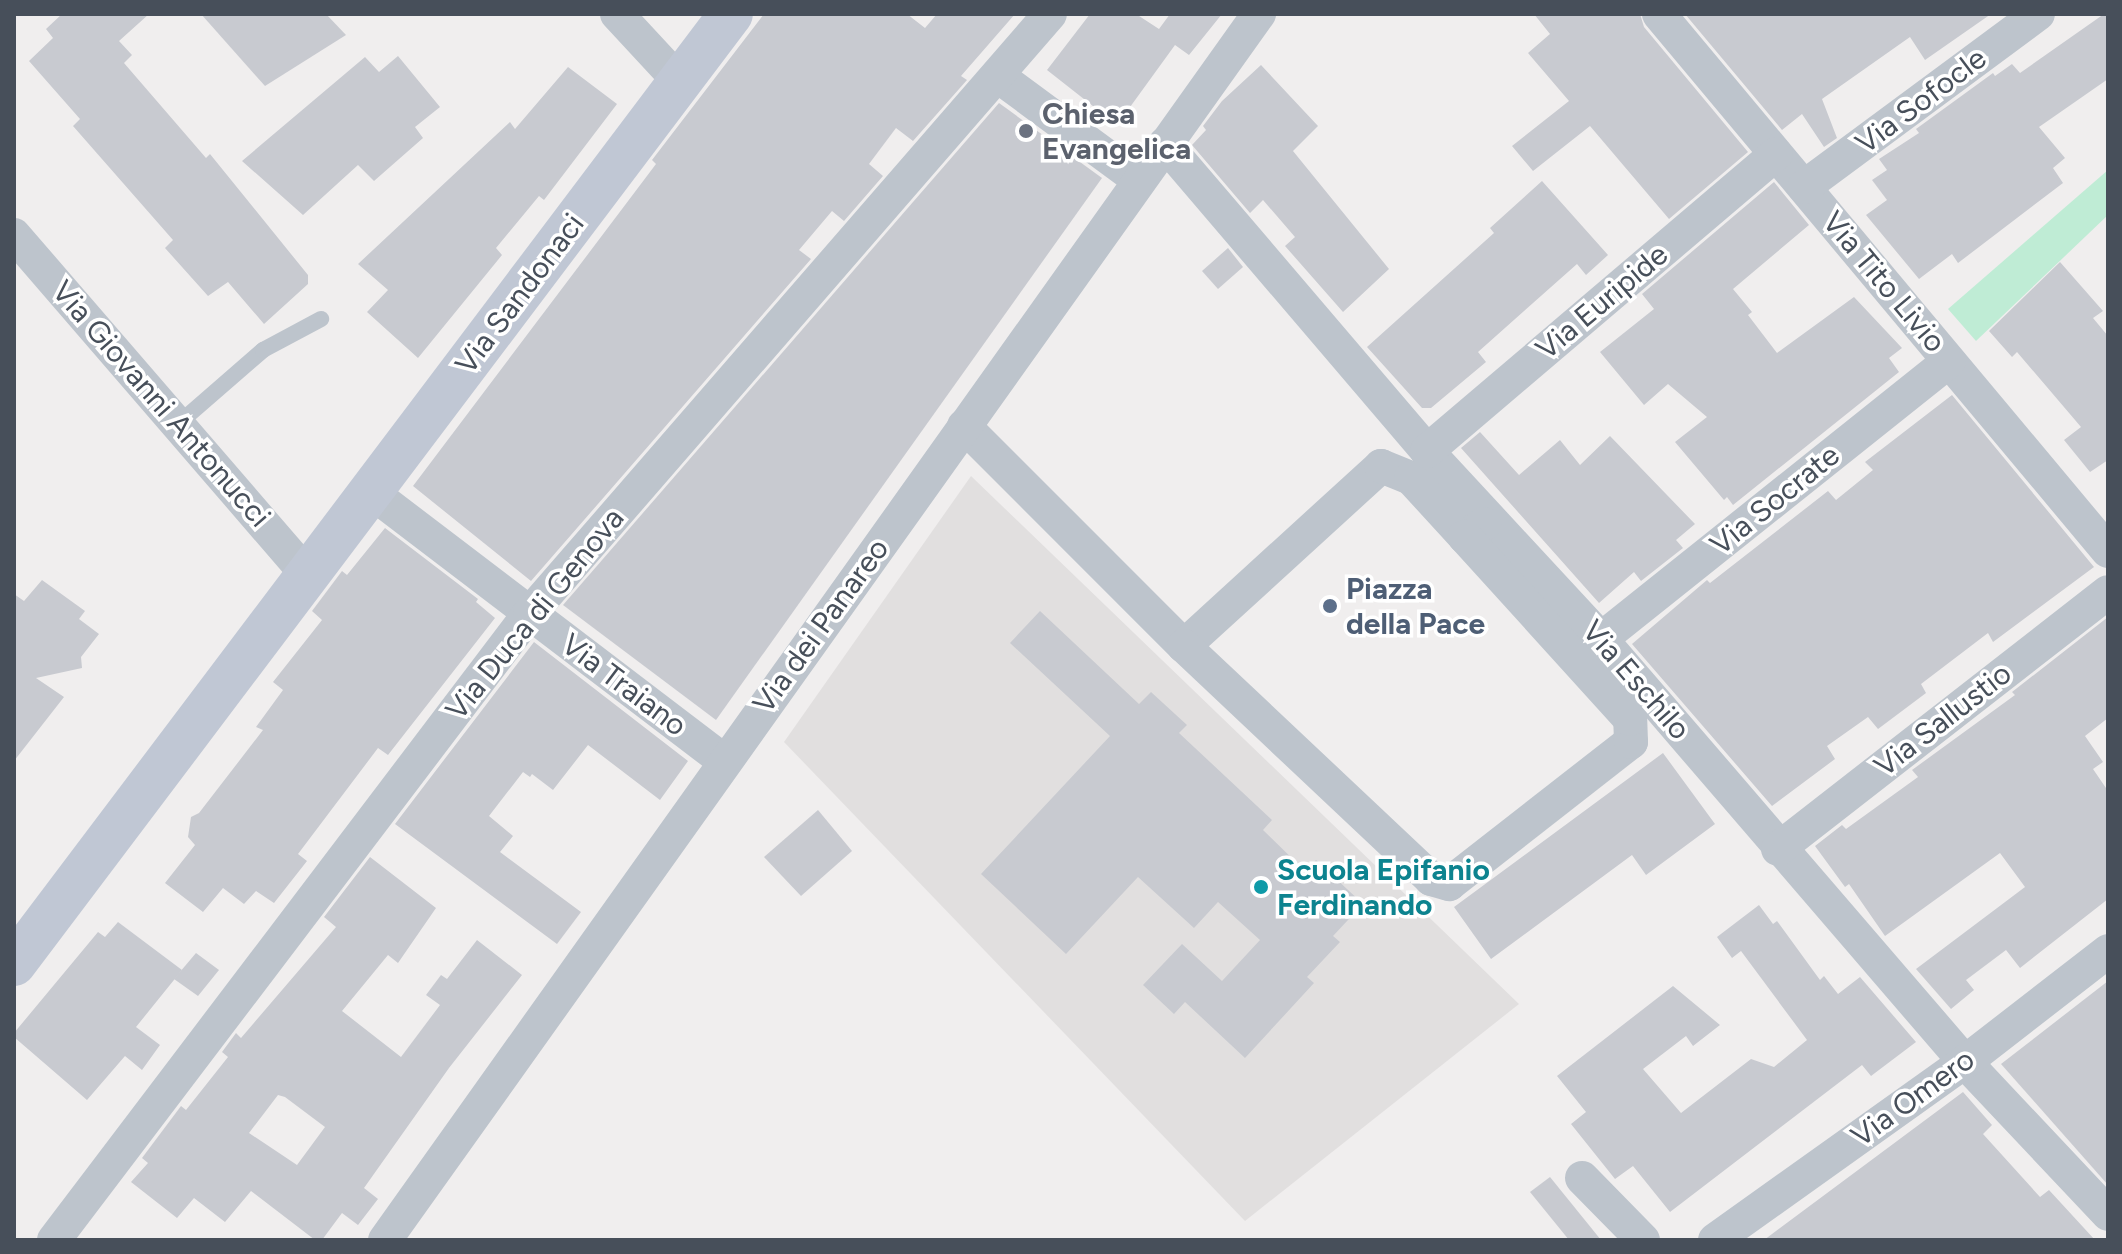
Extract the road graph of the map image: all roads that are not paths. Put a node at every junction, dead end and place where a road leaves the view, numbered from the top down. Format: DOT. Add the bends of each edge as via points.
graph roads {
  1 [pos="617,14"];
  2 [pos="731,14"];
  3 [pos="1050,14"];
  4 [pos="1259,14"];
  5 [pos="1659,14"];
  6 [pos="2038,14"];
  7 [pos="998,76"];
  8 [pos="679,81"];
  9 [pos="1165,144"];
  10 [pos="1776,154"];
  11 [pos="1139,180"];
  12 [pos="1804,187"];
  13 [pos="14,235"];
  14 [pos="321,319"];
  15 [pos="1949,361"];
  16 [pos="178,424"];
  17 [pos="964,426"];
  18 [pos="1427,451"];
  19 [pos="371,492"];
  20 [pos="1478,528"];
  21 [pos="2108,551"];
  22 [pos="307,574"];
  23 [pos="2108,592"];
  24 [pos="530,613"];
  25 [pos="1601,639"];
  26 [pos="1184,646"];
  27 [pos="724,761"];
  28 [pos="1778,849"];
  29 [pos="2108,951"];
  30 [pos="14,964"];
  31 [pos="1965,1062"];
  32 [pos="1582,1178"];
  33 [pos="2108,1214"];
  34 [pos="54,1240"];
  35 [pos="385,1240"];
  36 [pos="1643,1240"];
  37 [pos="1715,1240"];
  1 -- 8 [label="street"];
  2 -- 8 [label="main road, Via Sandonaci"];
  3 -- 7 [label="street, Via Duca di Genova"];
  4 -- 9 [label="street, Via dei Panareo"];
  5 -- 10 [label="street, Via Tito Livio"];
  6 -- 12 [label="street, Via Sofocle"];
  7 -- 11 [label="street"];
  7 -- 24 [label="street, Via Duca di Genova"];
  8 -- 19 [label="main road, Via Sandonaci"];
  9 -- 11 [label="street, Via dei Panareo"];
  9 -- 18 [label="street, Via Eschilo"];
  10 -- 12 [label="street, Via Tito Livio"];
  10 -- 18 [label="street, Via Euripide"];
  11 -- 17 [label="street, Via dei Panareo"];
  12 -- 15 [label="street, Via Tito Livio"];
  13 -- 16 [label="street, Via Giovanni Antonucci"];
  14 -- 16 [label="lane" via="263,350"];
  15 -- 21 [label="street, Via Tito Livio"];
  15 -- 25 [label="street, Via Socrate"];
  16 -- 22 [label="street, Via Giovanni Antonucci"];
  17 -- 26 [label="street"];
  17 -- 27 [label="street, Via dei Panareo"];
  18 -- 20 [label="street, Via Eschilo"];
  19 -- 22 [label="main road, Via Sandonaci"];
  19 -- 24 [label="street, Via Traiano"];
  20 -- 25 [label="street, Via Eschilo"];
  20 -- 26 [label="street" via="1411,478 1381,466"];
  20 -- 26 [label="street" via="1630,719 1631,742 1449,884 1431,879"];
  22 -- 30 [label="main road, Via Sandonaci"];
  23 -- 28 [label="street, Via Sallustio"];
  24 -- 27 [label="street, Via Traiano"];
  24 -- 34 [label="street, Via Duca di Genova"];
  25 -- 28 [label="street, Via Eschilo"];
  27 -- 35 [label="street, Via dei Panareo"];
  28 -- 31 [label="street, Via Eschilo"];
  29 -- 31 [label="street, Via Omero"];
  31 -- 33 [label="street, Via Eschilo"];
  31 -- 37 [label="street, Via Omero"];
  32 -- 36 [label="street"];
}
